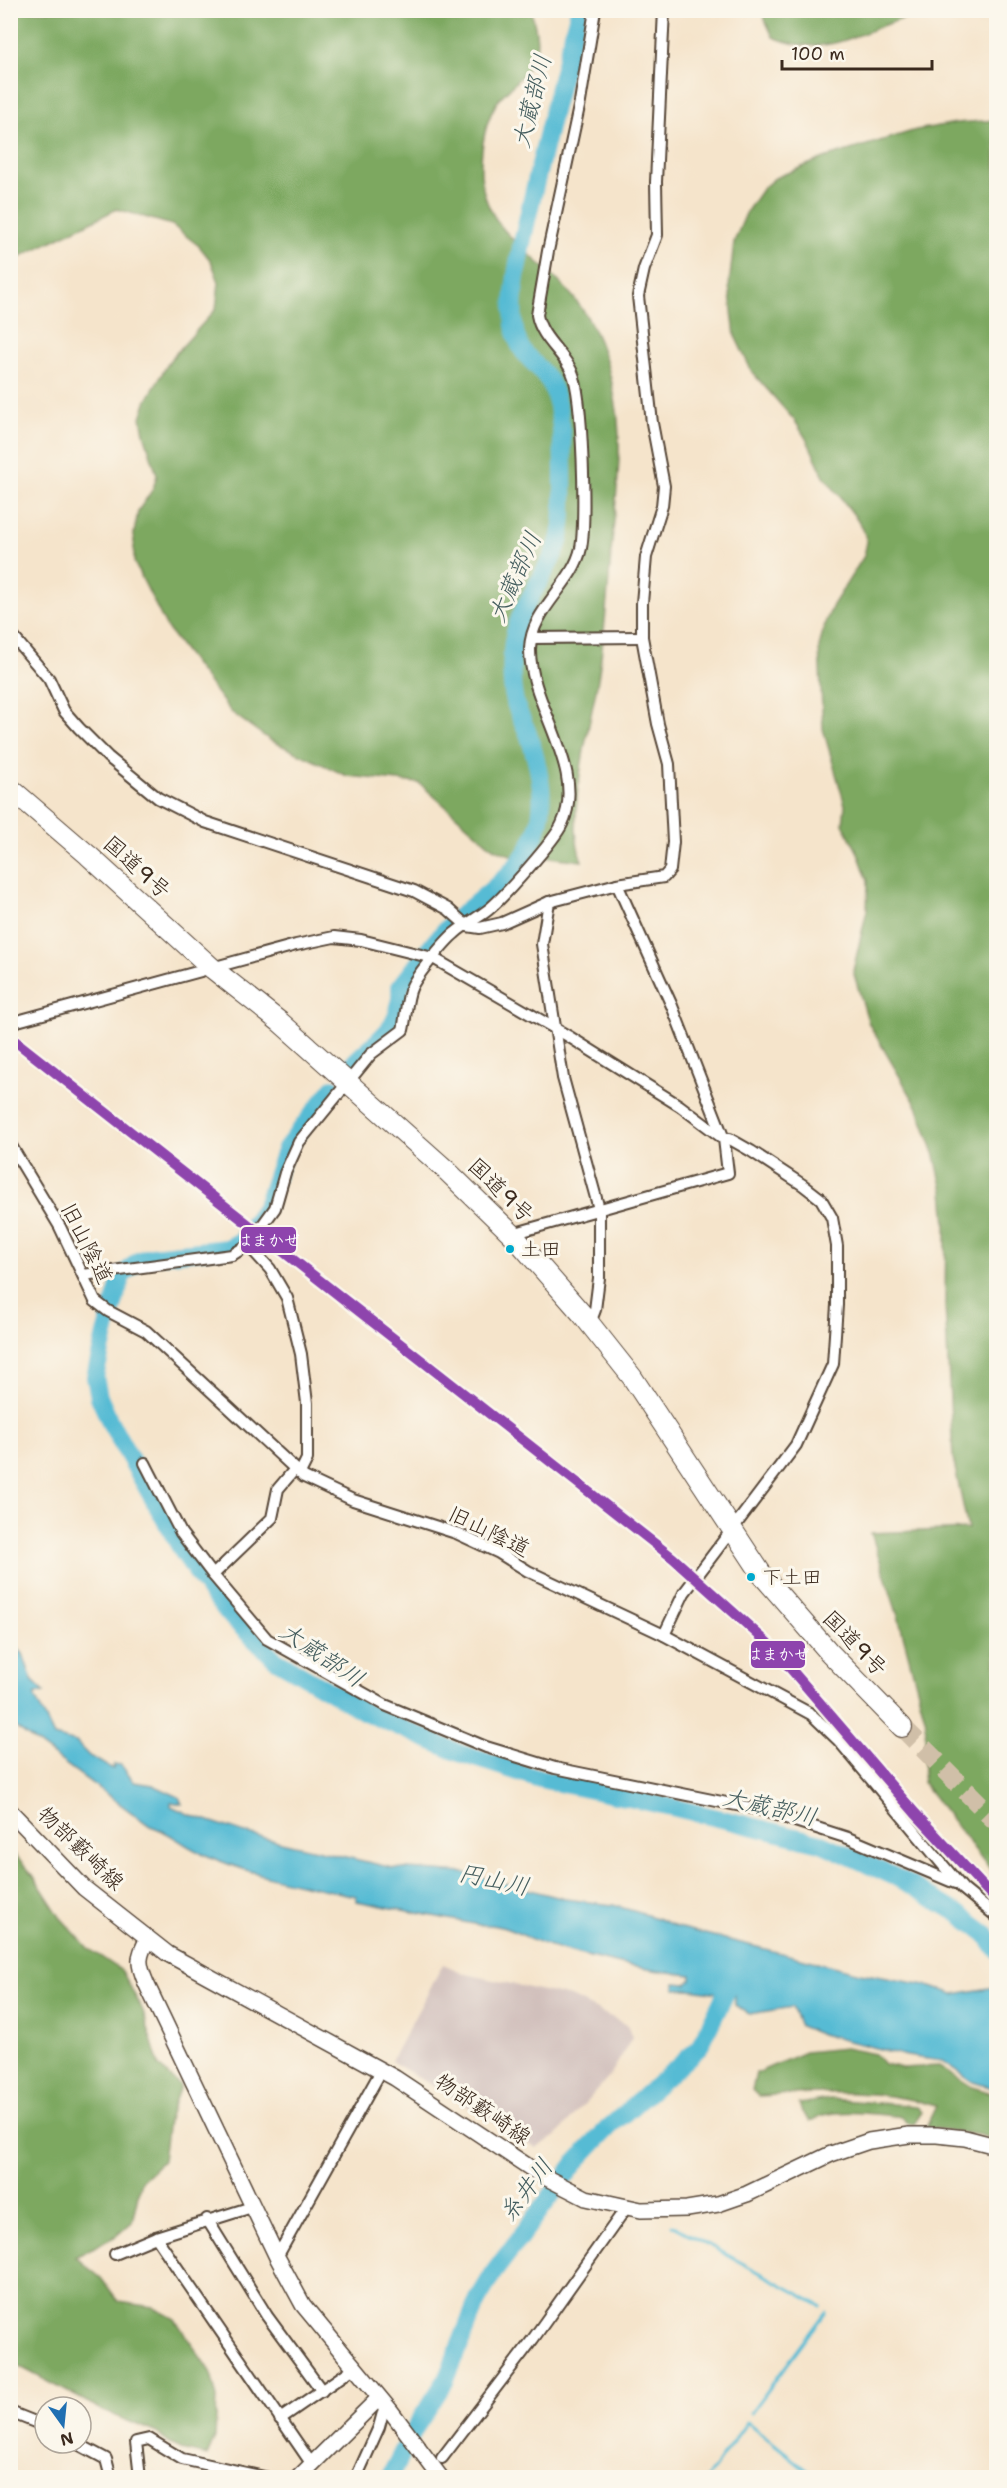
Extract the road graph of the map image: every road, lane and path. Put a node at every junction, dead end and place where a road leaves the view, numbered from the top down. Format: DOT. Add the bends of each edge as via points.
graph roads {
  1 [pos="595,10"];
  2 [pos="664,10"];
  3 [pos="10,633"];
  4 [pos="642,637"];
  5 [pos="532,638"];
  6 [pos="10,788"];
  7 [pos="617,884"];
  8 [pos="549,902"];
  9 [pos="466,926"];
  10 [pos="433,958"];
  11 [pos="213,969"];
  12 [pos="10,1023"];
  13 [pos="556,1029"];
  14 [pos="346,1082"];
  15 [pos="724,1138"];
  16 [pos="10,1144"];
  17 [pos="599,1209"];
  18 [pos="512,1234"];
  19 [pos="248,1245"];
  20 [pos="83,1275"];
  21 [pos="590,1323"];
  22 [pos="145,1463"];
  23 [pos="298,1471"];
  24 [pos="732,1531"];
  25 [pos="213,1575"];
  26 [pos="664,1635"];
  27 [pos="902,1727"];
  28 [pos="10,1811"];
  29 [pos="958,1884"];
  30 [pos="996,1916"];
  31 [pos="148,1939"];
  32 [pos="381,2071"];
  33 [pos="996,2146"];
  34 [pos="252,2207"];
  35 [pos="623,2207"];
  36 [pos="207,2219"];
  37 [pos="156,2237"];
  38 [pos="115,2254"];
  39 [pos="277,2257"];
  40 [pos="354,2368"];
  41 [pos="322,2391"];
  42 [pos="385,2404"];
  43 [pos="10,2412"];
  44 [pos="280,2419"];
  45 [pos="33,2421"];
  46 [pos="93,2452"];
  47 [pos="442,2458"];
  48 [pos="311,2463"];
  49 [pos="111,2478"];
  50 [pos="140,2478"];
  51 [pos="269,2478"];
  52 [pos="298,2478"];
  53 [pos="356,2478"];
  54 [pos="441,2478"];
  1 -- 5 [label="street" via="537,315 546,336 574,375 584,520 576,561 540,616"];
  2 -- 4 [label="street" via="657,235 638,296 652,423 664,486 644,574"];
  3 -- 9 [label="street" via="49,679 64,711 79,728 159,798 205,822 414,891 448,909"];
  4 -- 5 [label="street"];
  4 -- 7 [label="street" via="657,724 669,764 674,842 670,870 664,877"];
  5 -- 9 [label="street" via="531,670 562,757 568,782 567,803 562,824 533,861 491,908"];
  6 -- 11 [label="highway, 国道9号"];
  7 -- 8 [label="street"];
  7 -- 15 [label="street" via="672,1006"];
  8 -- 9 [label="street" via="501,923 480,928"];
  8 -- 13 [label="street" via="542,944"];
  9 -- 10 [label="street" via="454,933"];
  10 -- 11 [label="street" via="334,937"];
  10 -- 13 [label="street"];
  10 -- 14 [label="street" via="412,986 403,1030 371,1054"];
  11 -- 12 [label="street"];
  11 -- 14 [label="highway, 国道9号"];
  13 -- 15 [label="street"];
  13 -- 17 [label="street" via="563,1078"];
  14 -- 18 [label="highway, 国道9号"];
  14 -- 19 [label="street" via="298,1142 275,1208"];
  15 -- 17 [label="street" via="728,1173"];
  15 -- 24 [label="street" via="751,1151 821,1198 832,1218 837,1246 833,1364 796,1445"];
  16 -- 20 [label="street, 旧山陰道" via="60,1227"];
  17 -- 18 [label="street"];
  17 -- 21 [label="street" via="599,1278"];
  18 -- 21 [label="highway, 国道9号"];
  19 -- 20 [label="street" via="232,1255"];
  19 -- 23 [label="street" via="270,1269 287,1299 301,1354 307,1403 307,1459"];
  20 -- 23 [label="street, 旧山陰道" via="95,1301 146,1331"];
  21 -- 24 [label="highway, 国道9号" via="632,1377"];
  22 -- 25 [label="street" via="181,1533"];
  23 -- 25 [label="street" via="278,1489 272,1518"];
  23 -- 26 [label="street, 旧山陰道" via="353,1500 456,1533"];
  24 -- 26 [label="street" via="684,1593"];
  24 -- 27 [label="highway, 国道9号" via="791,1610"];
  25 -- 29 [label="street" via="267,1639 385,1705 486,1747 555,1768 761,1810 848,1838"];
  26 -- 29 [label="street, 旧山陰道" via="811,1714 839,1741"];
  28 -- 31 [label="main road, 物部藪崎線" via="84,1888"];
  29 -- 30 [label="street, 旧山陰道"];
  31 -- 32 [label="main road, 物部藪崎線" via="187,1965"];
  31 -- 34 [label="main road" via="140,1952 139,1966"];
  32 -- 35 [label="main road, 物部藪崎線" via="541,2175 578,2195"];
  32 -- 39 [label="street"];
  33 -- 35 [label="main road, 物部藪崎線" via="938,2135 882,2139 831,2154 718,2204 672,2211"];
  34 -- 36 [label="street"];
  34 -- 39 [label="main road"];
  35 -- 47 [label="street" via="533,2339"];
  36 -- 37 [label="street"];
  36 -- 41 [label="street" via="267,2316"];
  37 -- 38 [label="street"];
  37 -- 44 [label="street"];
  39 -- 40 [label="main road" via="303,2305"];
  40 -- 41 [label="street"];
  40 -- 42 [label="main road"];
  41 -- 44 [label="street"];
  42 -- 48 [label="main road"];
  42 -- 53 [label="street"];
  42 -- 54 [label="main road"];
  43 -- 45 [label="street"];
  44 -- 48 [label="street"];
  46 -- 49 [label="street" via="106,2459"];
  48 -- 52 [label="main road"];
  50 -- 51 [label="street" via="136,2442 149,2439 182,2459"];
}
